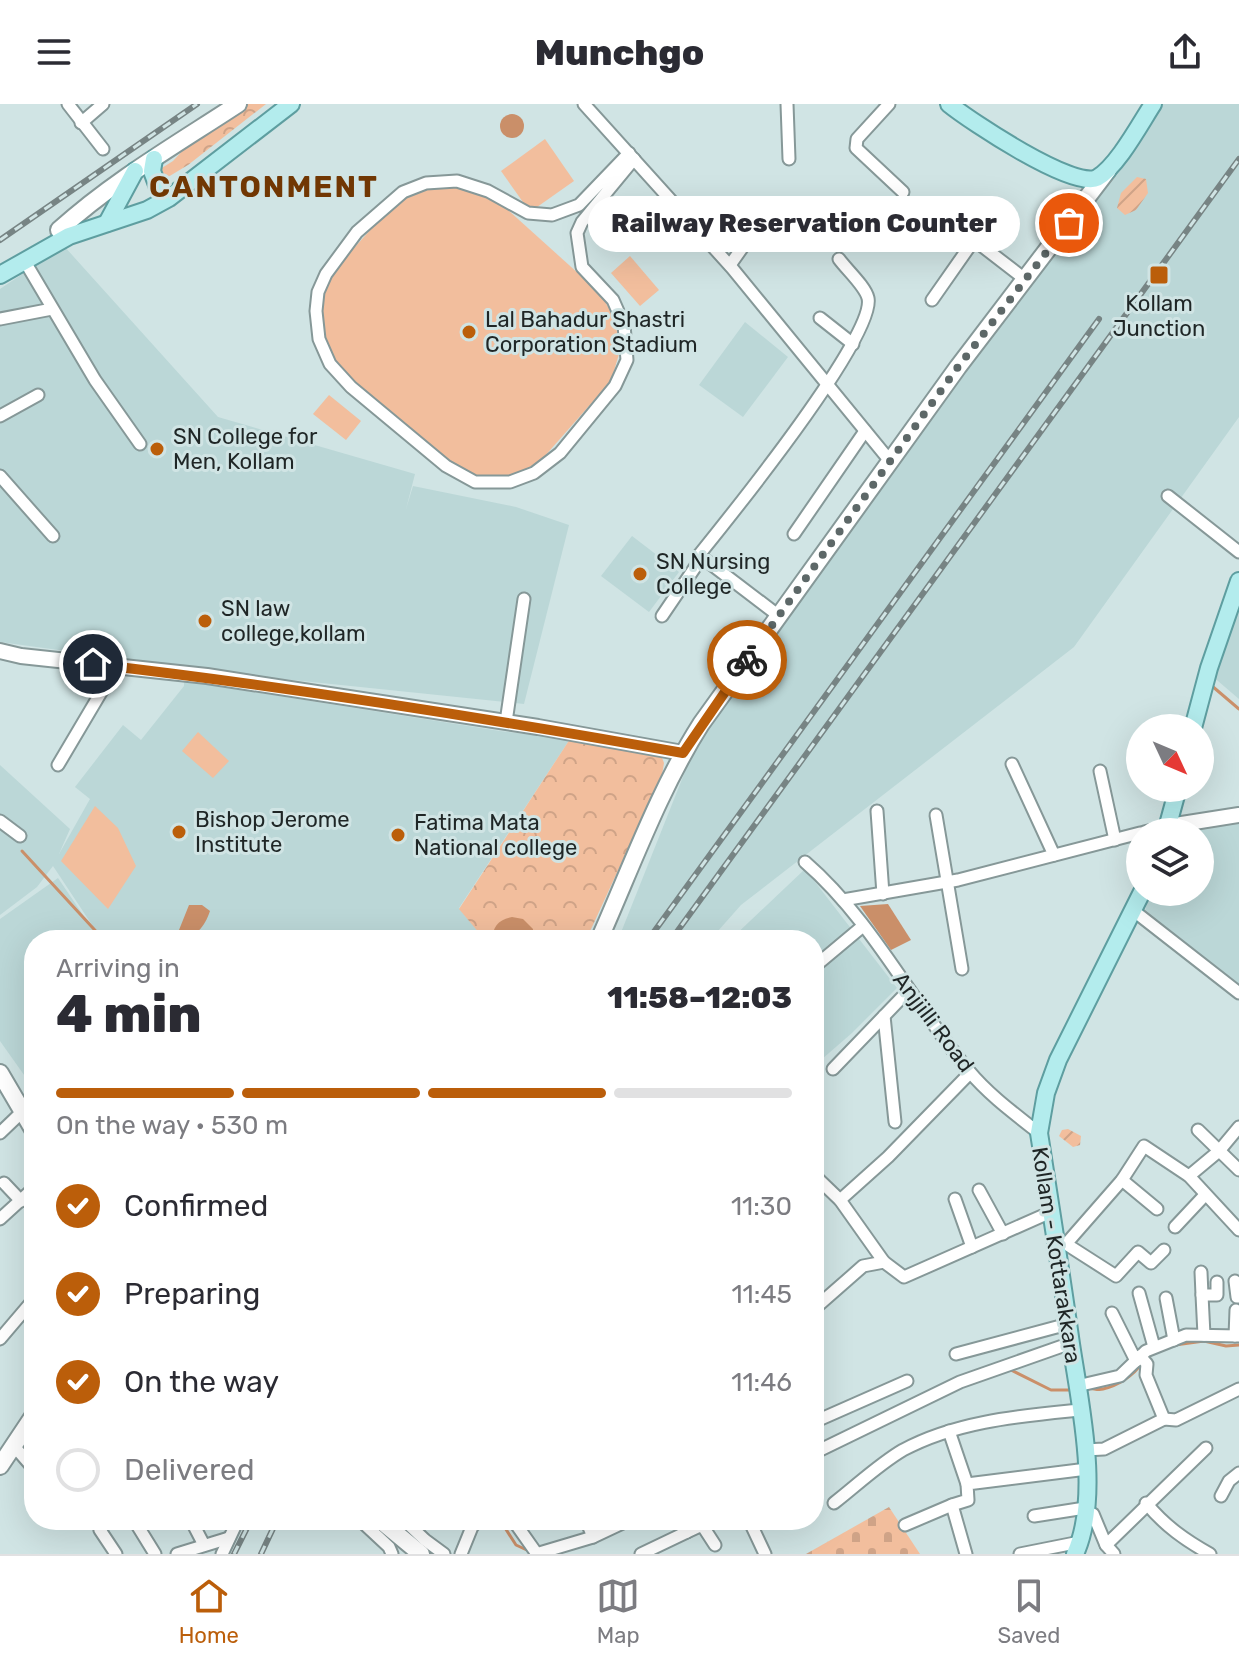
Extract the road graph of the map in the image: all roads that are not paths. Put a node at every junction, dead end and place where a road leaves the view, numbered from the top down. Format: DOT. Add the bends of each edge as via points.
graph roads {
  1 [pos="68,104"];
  2 [pos="103,104"];
  3 [pos="238,104"];
  4 [pos="276,104"];
  5 [pos="291,104"];
  6 [pos="584,104"];
  7 [pos="787,104"];
  8 [pos="889,104"];
  9 [pos="949,104"];
  10 [pos="1153,104"];
  11 [pos="81,123"];
  12 [pos="103,149"];
  13 [pos="632,156"];
  14 [pos="154,159"];
  15 [pos="789,159"];
  16 [pos="1111,166"];
  17 [pos="135,171"];
  18 [pos="1069,175"];
  19 [pos="903,192"];
  20 [pos="160,193"];
  21 [pos="1087,200"];
  22 [pos="110,217"];
  23 [pos="764,217"];
  24 [pos="951,222"];
  25 [pos="59,230"];
  26 [pos="974,240"];
  27 [pos="839,259"];
  28 [pos="24,260"];
  29 [pos="0,265"];
  30 [pos="730,265"];
  31 [pos="0,275"];
  32 [pos="1026,280"];
  33 [pos="932,300"];
  34 [pos="52,309"];
  35 [pos="820,318"];
  36 [pos="0,319"];
  37 [pos="853,344"];
  38 [pos="828,386"];
  39 [pos="38,395"];
  40 [pos="0,416"];
  41 [pos="865,431"];
  42 [pos="140,444"];
  43 [pos="890,461"];
  44 [pos="0,476"];
  45 [pos="1168,496"];
  46 [pos="794,534"];
  47 [pos="53,536"];
  48 [pos="1239,552"];
  49 [pos="702,557"];
  50 [pos="1239,581"];
  51 [pos="524,599"];
  52 [pos="662,616"];
  53 [pos="779,616"];
  54 [pos="0,651"];
  55 [pos="116,667"];
  56 [pos="1197,714"];
  57 [pos="506,722"];
  58 [pos="683,753"];
  59 [pos="1012,764"];
  60 [pos="58,765"];
  61 [pos="1100,771"];
  62 [pos="877,811"];
  63 [pos="936,815"];
  64 [pos="1239,815"];
  65 [pos="1214,820"];
  66 [pos="0,821"];
  67 [pos="20,836"];
  68 [pos="1126,837"];
  69 [pos="1115,840"];
  70 [pos="1054,855"];
  71 [pos="805,862"];
  72 [pos="949,882"];
  73 [pos="883,894"];
  74 [pos="843,900"];
  75 [pos="1136,906"];
  76 [pos="1134,911"];
  77 [pos="863,926"];
  78 [pos="603,930"];
  79 [pos="824,959"];
  80 [pos="962,969"];
  81 [pos="909,990"];
  82 [pos="1239,993"];
  83 [pos="884,1016"];
  84 [pos="0,1057"];
  85 [pos="833,1069"];
  86 [pos="0,1073"];
  87 [pos="970,1073"];
  88 [pos="24,1104"];
  89 [pos="24,1106"];
  90 [pos="24,1115"];
  91 [pos="895,1122"];
  92 [pos="1239,1127"];
  93 [pos="1198,1130"];
  94 [pos="0,1133"];
  95 [pos="1039,1133"];
  96 [pos="1219,1151"];
  97 [pos="1239,1170"];
  98 [pos="1189,1176"];
  99 [pos="1122,1180"];
  100 [pos="4,1183"];
  101 [pos="824,1185"];
  102 [pos="979,1190"];
  103 [pos="1205,1195"];
  104 [pos="24,1198"];
  105 [pos="955,1199"];
  106 [pos="840,1200"];
  107 [pos="21,1201"];
  108 [pos="1157,1209"];
  109 [pos="1051,1212"];
  110 [pos="0,1219"];
  111 [pos="1175,1227"];
  112 [pos="1239,1230"];
  113 [pos="1003,1234"];
  114 [pos="1061,1242"];
  115 [pos="972,1247"];
  116 [pos="1164,1250"];
  117 [pos="884,1262"];
  118 [pos="1201,1272"];
  119 [pos="1235,1281"];
  120 [pos="1217,1282"];
  121 [pos="1139,1293"];
  122 [pos="1202,1295"];
  123 [pos="1239,1297"];
  124 [pos="1166,1298"];
  125 [pos="824,1300"];
  126 [pos="1236,1310"];
  127 [pos="24,1311"];
  128 [pos="1112,1313"];
  129 [pos="1068,1324"];
  130 [pos="1204,1335"];
  131 [pos="1237,1336"];
  132 [pos="0,1339"];
  133 [pos="1174,1340"];
  134 [pos="1071,1343"];
  135 [pos="1154,1347"];
  136 [pos="956,1354"];
  137 [pos="1141,1360"];
  138 [pos="907,1381"];
  139 [pos="1077,1386"];
  140 [pos="1239,1389"];
  141 [pos="1079,1410"];
  142 [pos="824,1418"];
  143 [pos="1164,1419"];
  144 [pos="949,1431"];
  145 [pos="24,1432"];
  146 [pos="14,1446"];
  147 [pos="824,1448"];
  148 [pos="1206,1448"];
  149 [pos="1085,1450"];
  150 [pos="24,1458"];
  151 [pos="0,1466"];
  152 [pos="1087,1469"];
  153 [pos="1239,1473"];
  154 [pos="967,1484"];
  155 [pos="1221,1496"];
  156 [pos="834,1503"];
  157 [pos="1146,1503"];
  158 [pos="952,1505"];
  159 [pos="1088,1506"];
  160 [pos="1034,1516"];
  161 [pos="905,1525"];
  162 [pos="100,1530"];
  163 [pos="140,1530"];
  164 [pos="196,1530"];
  165 [pos="233,1530"];
  166 [pos="371,1530"];
  167 [pos="392,1530"];
  168 [pos="416,1530"];
  169 [pos="472,1530"];
  170 [pos="520,1530"];
  171 [pos="590,1530"];
  172 [pos="608,1530"];
  173 [pos="691,1530"];
  174 [pos="705,1530"];
  175 [pos="754,1530"];
  176 [pos="687,1532"];
  177 [pos="593,1537"];
  178 [pos="229,1538"];
  179 [pos="204,1545"];
  180 [pos="715,1545"];
  181 [pos="1080,1550"];
  182 [pos="1110,1550"];
  183 [pos="116,1554"];
  184 [pos="155,1554"];
  185 [pos="177,1554"];
  186 [pos="222,1554"];
  187 [pos="392,1554"];
  188 [pos="421,1554"];
  189 [pos="444,1554"];
  190 [pos="461,1554"];
  191 [pos="536,1554"];
  192 [pos="641,1554"];
  193 [pos="765,1554"];
  194 [pos="966,1554"];
  195 [pos="1020,1554"];
  196 [pos="1210,1554"];
  1 -- 11 [label="street"];
  2 -- 11 [label="street"];
  3 -- 14 [label="main road"];
  4 -- 20 [label="main road"];
  5 -- 22 [label="main road" via="169,198 147,210"];
  6 -- 13 [label="street"];
  7 -- 15 [label="street"];
  8 -- 19 [label="street" via="857,139 856,148"];
  9 -- 18 [label="main road" via="1011,146"];
  10 -- 16 [label="main road"];
  11 -- 12 [label="street"];
  13 -- 13 [label="street" via="577,233 582,267 613,300 624,325 627,360 615,386 560,453 534,473 510,482 475,482 446,466 330,364 319,339 318,292 357,232 403,192 426,183 457,181 528,213 552,215 579,205"];
  13 -- 30 [label="street"];
  14 -- 17 [label="main road"];
  14 -- 20 [label="main road" via="152,171"];
  16 -- 18 [label="main road" via="1089,181"];
  16 -- 21 [label="main road"];
  17 -- 22 [label="main road"];
  17 -- 25 [label="main road"];
  18 -- 21 [label="main road"];
  20 -- 22 [label="main road"];
  21 -- 32 [label="main road"];
  22 -- 25 [label="main road"];
  22 -- 28 [label="main road"];
  23 -- 30 [label="street"];
  24 -- 26 [label="street"];
  25 -- 29 [label="main road"];
  26 -- 32 [label="street"];
  26 -- 33 [label="street"];
  27 -- 37 [label="street" via="868,297"];
  28 -- 31 [label="main road"];
  28 -- 34 [label="street"];
  30 -- 38 [label="street"];
  32 -- 43 [label="main road"];
  34 -- 36 [label="street"];
  34 -- 42 [label="street"];
  35 -- 37 [label="street"];
  37 -- 38 [label="street"];
  38 -- 41 [label="street"];
  38 -- 49 [label="street"];
  39 -- 40 [label="street"];
  41 -- 43 [label="street"];
  41 -- 46 [label="street"];
  43 -- 53 [label="main road"];
  44 -- 47 [label="street"];
  45 -- 48 [label="street"];
  49 -- 52 [label="street"];
  49 -- 53 [label="street"];
  50 -- 56 [label="main road"];
  51 -- 57 [label="street"];
  53 -- 58 [label="main road"];
  54 -- 55 [label="street"];
  55 -- 57 [label="street"];
  55 -- 60 [label="street"];
  57 -- 58 [label="street"];
  58 -- 78 [label="main road"];
  59 -- 70 [label="street"];
  61 -- 69 [label="street"];
  62 -- 73 [label="street"];
  63 -- 72 [label="street"];
  64 -- 65 [label="street"];
  66 -- 67 [label="street"];
  68 -- 69 [label="street"];
  69 -- 70 [label="street"];
  70 -- 72 [label="street"];
  71 -- 74 [label="street, Anjjilli Road"];
  72 -- 73 [label="street"];
  72 -- 80 [label="street"];
  73 -- 74 [label="street"];
  74 -- 77 [label="street, Anjjilli Road"];
  75 -- 76 [label="main road, Kollam - Kottarakkara"];
  76 -- 82 [label="street"];
  76 -- 95 [label="main road, Kollam - Kottarakkara" via="1058,1060"];
  77 -- 79 [label="street"];
  77 -- 81 [label="street, Anjjilli Road"];
  81 -- 83 [label="street"];
  81 -- 87 [label="street, Anjjilli Road"];
  83 -- 85 [label="street"];
  83 -- 91 [label="street"];
  84 -- 88 [label="main road"];
  86 -- 89 [label="main road"];
  87 -- 95 [label="street, Anjjilli Road"];
  87 -- 106 [label="street"];
  90 -- 94 [label="street"];
  92 -- 96 [label="street"];
  93 -- 96 [label="street"];
  95 -- 109 [label="main road, Kollam - Kottarakkara"];
  96 -- 97 [label="street"];
  96 -- 98 [label="street"];
  98 -- 99 [label="street" via="1144,1146"];
  98 -- 103 [label="street"];
  99 -- 108 [label="street"];
  99 -- 114 [label="street"];
  100 -- 107 [label="street"];
  101 -- 106 [label="street"];
  102 -- 113 [label="street"];
  103 -- 111 [label="street"];
  103 -- 112 [label="street"];
  104 -- 107 [label="street"];
  105 -- 115 [label="street"];
  106 -- 117 [label="street"];
  107 -- 110 [label="street"];
  109 -- 113 [label="street"];
  109 -- 114 [label="main road, Kollam - Kottarakkara"];
  113 -- 115 [label="street"];
  114 -- 116 [label="street" via="1116,1276 1138,1252 1151,1263"];
  114 -- 129 [label="main road, Kollam - Kottarakkara"];
  115 -- 117 [label="street" via="904,1277"];
  117 -- 125 [label="street" via="863,1266"];
  118 -- 122 [label="street"];
  119 -- 123 [label="street"];
  120 -- 122 [label="street" via="1217,1295"];
  121 -- 135 [label="street"];
  122 -- 130 [label="street"];
  124 -- 133 [label="street"];
  126 -- 131 [label="street"];
  127 -- 132 [label="street"];
  128 -- 137 [label="street"];
  129 -- 134 [label="main road, Kollam - Kottarakkara"];
  129 -- 136 [label="street"];
  130 -- 131 [label="street"];
  130 -- 133 [label="street"];
  133 -- 135 [label="street"];
  134 -- 139 [label="main road, Kollam - Kottarakkara"];
  134 -- 147 [label="street" via="960,1382"];
  135 -- 137 [label="street"];
  137 -- 139 [label="street" via="1120,1376"];
  137 -- 143 [label="street"];
  138 -- 142 [label="street"];
  139 -- 141 [label="main road, Kollam - Kottarakkara"];
  140 -- 143 [label="street" via="1176,1420"];
  141 -- 144 [label="street" via="1009,1417"];
  141 -- 149 [label="main road, Kollam - Kottarakkara"];
  143 -- 149 [label="street" via="1104,1449"];
  144 -- 154 [label="street"];
  144 -- 156 [label="street" via="903,1450"];
  145 -- 146 [label="main road"];
  146 -- 150 [label="street"];
  146 -- 151 [label="main road"];
  148 -- 157 [label="street"];
  149 -- 152 [label="main road, Kollam - Kottarakkara"];
  152 -- 154 [label="street"];
  152 -- 159 [label="main road, Kollam - Kottarakkara"];
  153 -- 155 [label="street"];
  154 -- 158 [label="street" via="968,1500"];
  157 -- 182 [label="street"];
  157 -- 196 [label="street" via="1185,1541"];
  158 -- 161 [label="street"];
  158 -- 194 [label="street"];
  159 -- 160 [label="street"];
  159 -- 181 [label="main road, Kollam - Kottarakkara"];
  159 -- 182 [label="street"];
  162 -- 183 [label="street"];
  163 -- 184 [label="street"];
  164 -- 179 [label="street"];
  165 -- 178 [label="street"];
  166 -- 187 [label="street"];
  167 -- 188 [label="main road"];
  168 -- 189 [label="street"];
  169 -- 190 [label="street"];
  170 -- 191 [label="street"];
  171 -- 177 [label="street"];
  172 -- 177 [label="street"];
  173 -- 176 [label="street"];
  174 -- 180 [label="street"];
  175 -- 193 [label="street"];
  176 -- 192 [label="street"];
  177 -- 191 [label="street"];
  178 -- 179 [label="street"];
  178 -- 186 [label="street"];
  179 -- 185 [label="street"];
  181 -- 195 [label="street"];
}
